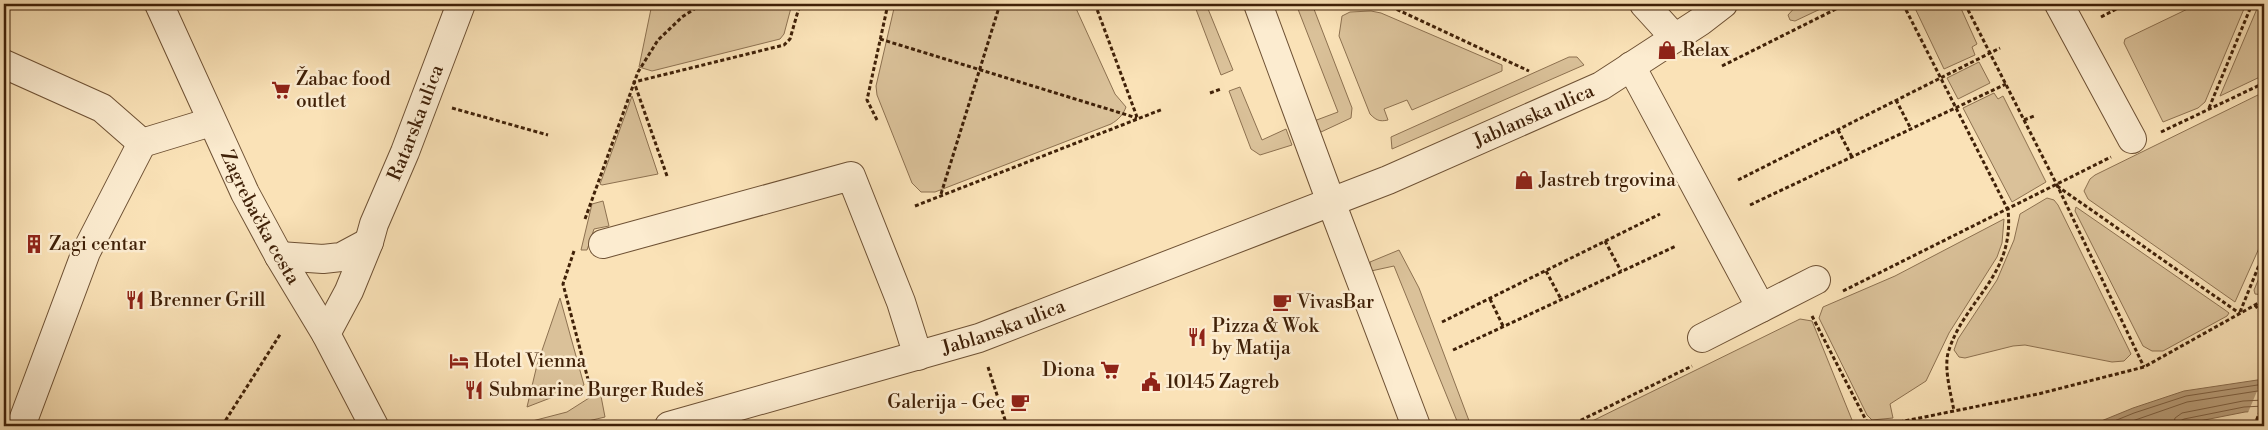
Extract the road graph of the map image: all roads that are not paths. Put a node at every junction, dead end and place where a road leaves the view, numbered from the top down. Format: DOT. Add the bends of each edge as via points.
graph roads {
  1 [pos="158,4"];
  2 [pos="461,4"];
  3 [pos="1258,4"];
  4 [pos="1644,4"];
  5 [pos="1723,4"];
  6 [pos="2059,4"];
  7 [pos="1675,38"];
  8 [pos="4,64"];
  9 [pos="1632,66"];
  10 [pos="211,122"];
  11 [pos="142,143"];
  12 [pos="2124,147"];
  13 [pos="1330,202"];
  14 [pos="369,242"];
  15 [pos="603,244"];
  16 [pos="279,256"];
  17 [pos="1827,287"];
  18 [pos="1761,308"];
  19 [pos="326,334"];
  20 [pos="1702,338"];
  21 [pos="918,356"];
  22 [pos="21,426"];
  23 [pos="374,426"];
  24 [pos="669,426"];
  25 [pos="1416,426"];
  1 -- 10 [label="street, Zagrebačka cesta"];
  2 -- 14 [label="street, Ratarska ulica"];
  3 -- 13 [label="street"];
  4 -- 7 [label="street"];
  5 -- 7 [label="street, Jablanska ulica"];
  6 -- 12 [label="street"];
  7 -- 9 [label="street, Jablanska ulica"];
  8 -- 11 [label="street" via="102,108"];
  9 -- 13 [label="street, Jablanska ulica" via="1601,86 1468,146"];
  9 -- 18 [label="street"];
  10 -- 11 [label="street"];
  10 -- 16 [label="street, Zagrebačka cesta"];
  11 -- 22 [label="street" via="86,252"];
  13 -- 21 [label="street, Jablanska ulica" via="979,338"];
  13 -- 25 [label="street"];
  14 -- 16 [label="street" via="341,257"];
  14 -- 19 [label="street, Ratarska ulica" via="349,291"];
  15 -- 21 [label="street" via="851,176 901,302"];
  16 -- 19 [label="street, Zagrebačka cesta"];
  17 -- 18 [label="street"];
  18 -- 20 [label="street"];
  19 -- 23 [label="street, Zagrebačka cesta"];
  21 -- 24 [label="street, Jablanska ulica"];
}
